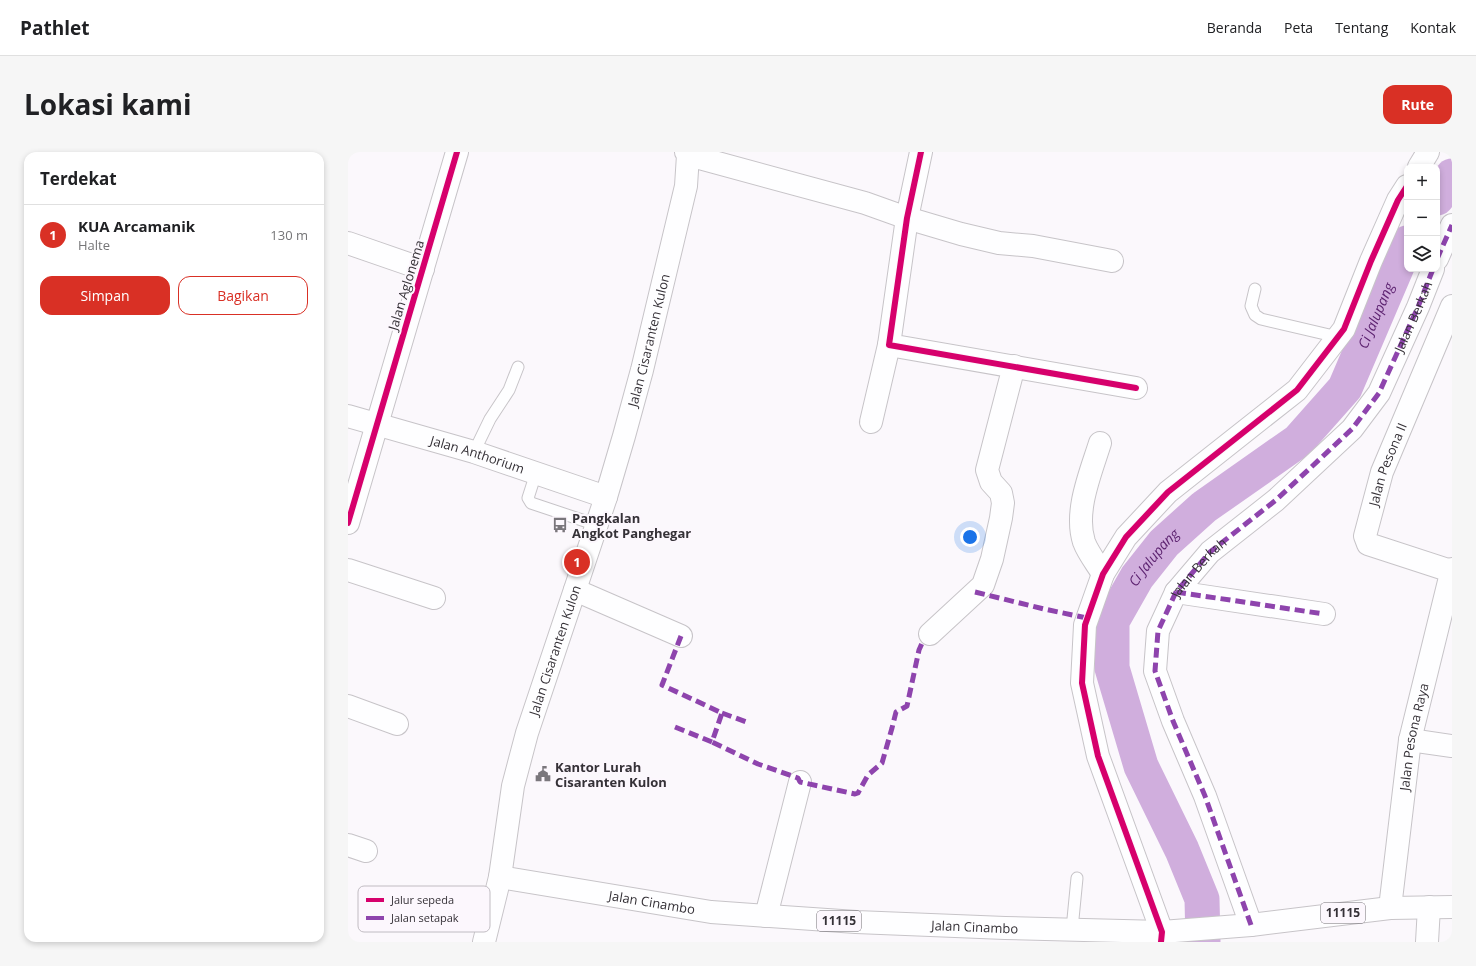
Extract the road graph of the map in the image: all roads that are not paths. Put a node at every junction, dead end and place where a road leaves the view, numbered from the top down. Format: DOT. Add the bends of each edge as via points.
graph roads {
  1 [pos="457,152"];
  2 [pos="921,152"];
  3 [pos="1428,152"];
  4 [pos="687,154"];
  5 [pos="1421,164"];
  6 [pos="1404,191"];
  7 [pos="907,218"];
  8 [pos="1452,225"];
  9 [pos="348,243"];
  10 [pos="1440,252"];
  11 [pos="1112,262"];
  12 [pos="423,269"];
  13 [pos="1432,272"];
  14 [pos="1254,289"];
  15 [pos="1452,306"];
  16 [pos="1338,337"];
  17 [pos="889,345"];
  18 [pos="1014,366"];
  19 [pos="518,367"];
  20 [pos="1136,388"];
  21 [pos="348,416"];
  22 [pos="871,422"];
  23 [pos="376,424"];
  24 [pos="1100,443"];
  25 [pos="474,452"];
  26 [pos="536,473"];
  27 [pos="606,497"];
  28 [pos="348,523"];
  29 [pos="596,525"];
  30 [pos="348,570"];
  31 [pos="1452,570"];
  32 [pos="1103,574"];
  33 [pos="575,590"];
  34 [pos="1176,592"];
  35 [pos="434,598"];
  36 [pos="1324,614"];
  37 [pos="930,634"];
  38 [pos="681,636"];
  39 [pos="348,706"];
  40 [pos="397,724"];
  41 [pos="1410,740"];
  42 [pos="1452,746"];
  43 [pos="800,782"];
  44 [pos="500,877"];
  45 [pos="1077,878"];
  46 [pos="1429,907"];
  47 [pos="1452,907"];
  48 [pos="1390,908"];
  49 [pos="491,913"];
  50 [pos="766,916"];
  51 [pos="490,917"];
  52 [pos="1243,925"];
  53 [pos="1072,929"];
  54 [pos="486,932"];
  55 [pos="1168,934"];
  56 [pos="484,942"];
  57 [pos="1427,942"];
  1 -- 12 [label="street, Jalan Aglonema"];
  2 -- 7 [label="street"];
  3 -- 5 [label="street"];
  4 -- 7 [label="street" via="865,203"];
  4 -- 27 [label="street, Jalan Cisaranten Kulon" via="686,186 640,377"];
  6 -- 16 [label="street" via="1344,329"];
  7 -- 11 [label="street" via="999,243 1033,246"];
  7 -- 17 [label="street"];
  8 -- 10 [label="street"];
  9 -- 12 [label="street"];
  12 -- 23 [label="street, Jalan Aglonema"];
  13 -- 34 [label="street, Jalan Berkah" via="1379,393 1352,429 1276,500 1210,552"];
  14 -- 16 [label="lane" via="1251,306 1261,319"];
  15 -- 31 [label="street, Jalan Pesona II" via="1382,472 1365,536 1368,544"];
  16 -- 32 [label="street" via="1297,390 1168,492 1126,537"];
  17 -- 18 [label="street"];
  17 -- 22 [label="street"];
  18 -- 20 [label="street"];
  18 -- 37 [label="street" via="987,470 1003,502 992,559 983,585"];
  19 -- 25 [label="lane" via="509,390 490,419"];
  21 -- 23 [label="street, Jalan Anthorium"];
  23 -- 25 [label="street, Jalan Anthorium"];
  23 -- 28 [label="street, Jalan Aglonema"];
  24 -- 32 [label="street" via="1083,500 1082,515 1084,543"];
  25 -- 26 [label="street, Jalan Anthorium"];
  26 -- 27 [label="street, Jalan Anthorium"];
  26 -- 29 [label="lane" via="528,498 531,502"];
  27 -- 29 [label="street, Jalan Cisaranten Kulon"];
  29 -- 33 [label="street, Jalan Cisaranten Kulon"];
  30 -- 35 [label="street"];
  31 -- 41 [label="street, Jalan Pesona Raya"];
  32 -- 55 [label="street" via="1085,625 1082,683 1098,756"];
  33 -- 38 [label="street"];
  33 -- 44 [label="street, Jalan Cisaranten Kulon" via="527,733 513,786"];
  34 -- 36 [label="street"];
  34 -- 52 [label="street, Jalan Berkah" via="1158,631 1155,671 1205,796"];
  39 -- 40 [label="street"];
  41 -- 42 [label="street"];
  41 -- 48 [label="street, Jalan Pesona Raya"];
  43 -- 50 [label="street"];
  44 -- 49 [label="street, Jalan Cisaranten Kulon"];
  44 -- 50 [label="street, Jalan Cinambo / 11115" via="711,912"];
  45 -- 53 [label="lane"];
  46 -- 47 [label="street, Jalan Cinambo / 11115"];
  46 -- 48 [label="street, Jalan Cinambo / 11115"];
  46 -- 57 [label="street"];
  48 -- 52 [label="street, Jalan Cinambo / 11115"];
  49 -- 51 [label="street, Jalan Cisaranten Kulon"];
  50 -- 53 [label="street, Jalan Cinambo / 11115" via="856,922"];
  52 -- 55 [label="street, Jalan Cinambo / 11115"];
  53 -- 55 [label="street, Jalan Cinambo / 11115"];
  54 -- 56 [label="street, Jalan Cisaranten Kulon"];
}
